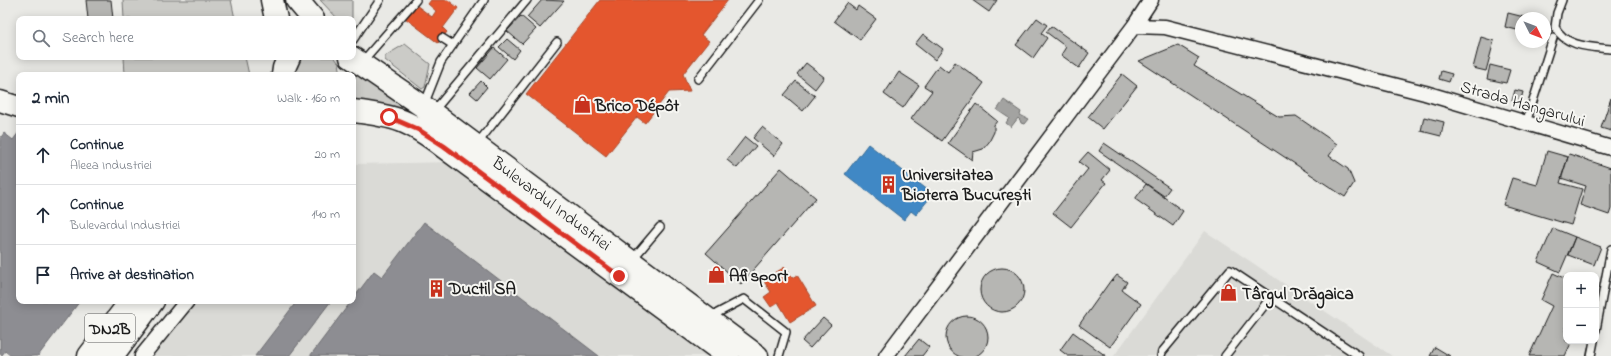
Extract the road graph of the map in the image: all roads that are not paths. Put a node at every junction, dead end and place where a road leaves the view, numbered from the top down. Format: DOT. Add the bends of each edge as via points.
graph roads {
  1 [pos="272,0"];
  2 [pos="297,0"];
  3 [pos="380,0"];
  4 [pos="416,0"];
  5 [pos="484,0"];
  6 [pos="527,0"];
  7 [pos="759,0"];
  8 [pos="1151,0"];
  9 [pos="1562,0"];
  10 [pos="275,16"];
  11 [pos="310,16"];
  12 [pos="1134,26"];
  13 [pos="1555,27"];
  14 [pos="356,36"];
  15 [pos="1561,37"];
  16 [pos="442,38"];
  17 [pos="1553,38"];
  18 [pos="557,42"];
  19 [pos="452,45"];
  20 [pos="1611,49"];
  21 [pos="353,63"];
  22 [pos="698,79"];
  23 [pos="0,101"];
  24 [pos="16,106"];
  25 [pos="356,112"];
  26 [pos="425,117"];
  27 [pos="1526,123"];
  28 [pos="476,146"];
  29 [pos="1611,148"];
  30 [pos="660,227"];
  31 [pos="1611,249"];
  32 [pos="624,269"];
  33 [pos="1271,297"];
  34 [pos="129,304"];
  35 [pos="151,304"];
  36 [pos="185,304"];
  37 [pos="1599,314"];
  38 [pos="707,319"];
  39 [pos="1593,344"];
  40 [pos="118,348"];
  41 [pos="145,355"];
  42 [pos="90,356"];
  43 [pos="728,356"];
  44 [pos="757,356"];
  45 [pos="779,356"];
  46 [pos="886,356"];
  47 [pos="1161,356"];
  48 [pos="1225,356"];
  49 [pos="1359,356"];
  50 [pos="1591,356"];
  1 -- 10 [label="main road"];
  2 -- 11 [label="main road"];
  3 -- 14 [label="lane"];
  4 -- 21 [label="lane" via="407,13"];
  5 -- 19 [label="lane"];
  6 -- 26 [label="lane"];
  7 -- 22 [label="lane"];
  8 -- 12 [label="street"];
  9 -- 13 [label="lane"];
  12 -- 27 [label="street, Strada Hangarului" via="1165,27 1425,93"];
  12 -- 46 [label="street"];
  13 -- 15 [label="lane"];
  13 -- 17 [label="lane"];
  15 -- 17 [label="lane"];
  15 -- 20 [label="lane" via="1586,46"];
  16 -- 19 [label="lane"];
  17 -- 27 [label="lane"];
  18 -- 28 [label="lane"];
  19 -- 26 [label="lane" via="440,62"];
  21 -- 26 [label="main road"];
  23 -- 24 [label="main road"];
  25 -- 26 [label="main road" via="389,117"];
  26 -- 28 [label="main road, Bulevardul Industriei"];
  26 -- 32 [label="main road, Bulevardul Industriei" via="444,146"];
  27 -- 29 [label="street, Strada Hangarului"];
  28 -- 32 [label="main road, Bulevardul Industriei"];
  30 -- 32 [label="lane"];
  31 -- 37 [label="lane"];
  32 -- 38 [label="main road, Bulevardul Industriei"];
  32 -- 43 [label="main road, Bulevardul Industriei"];
  33 -- 47 [label="lane" via="1230,270"];
  33 -- 48 [label="lane"];
  33 -- 49 [label="lane"];
  34 -- 42 [label="main road, DN2B"];
  35 -- 40 [label="main road, DN2B"];
  36 -- 41 [label="street"];
  38 -- 44 [label="main road, Bulevardul Industriei"];
  38 -- 45 [label="lane" via="744,298 786,332"];
  39 -- 50 [label="lane"];
  40 -- 41 [label="street"];
}
